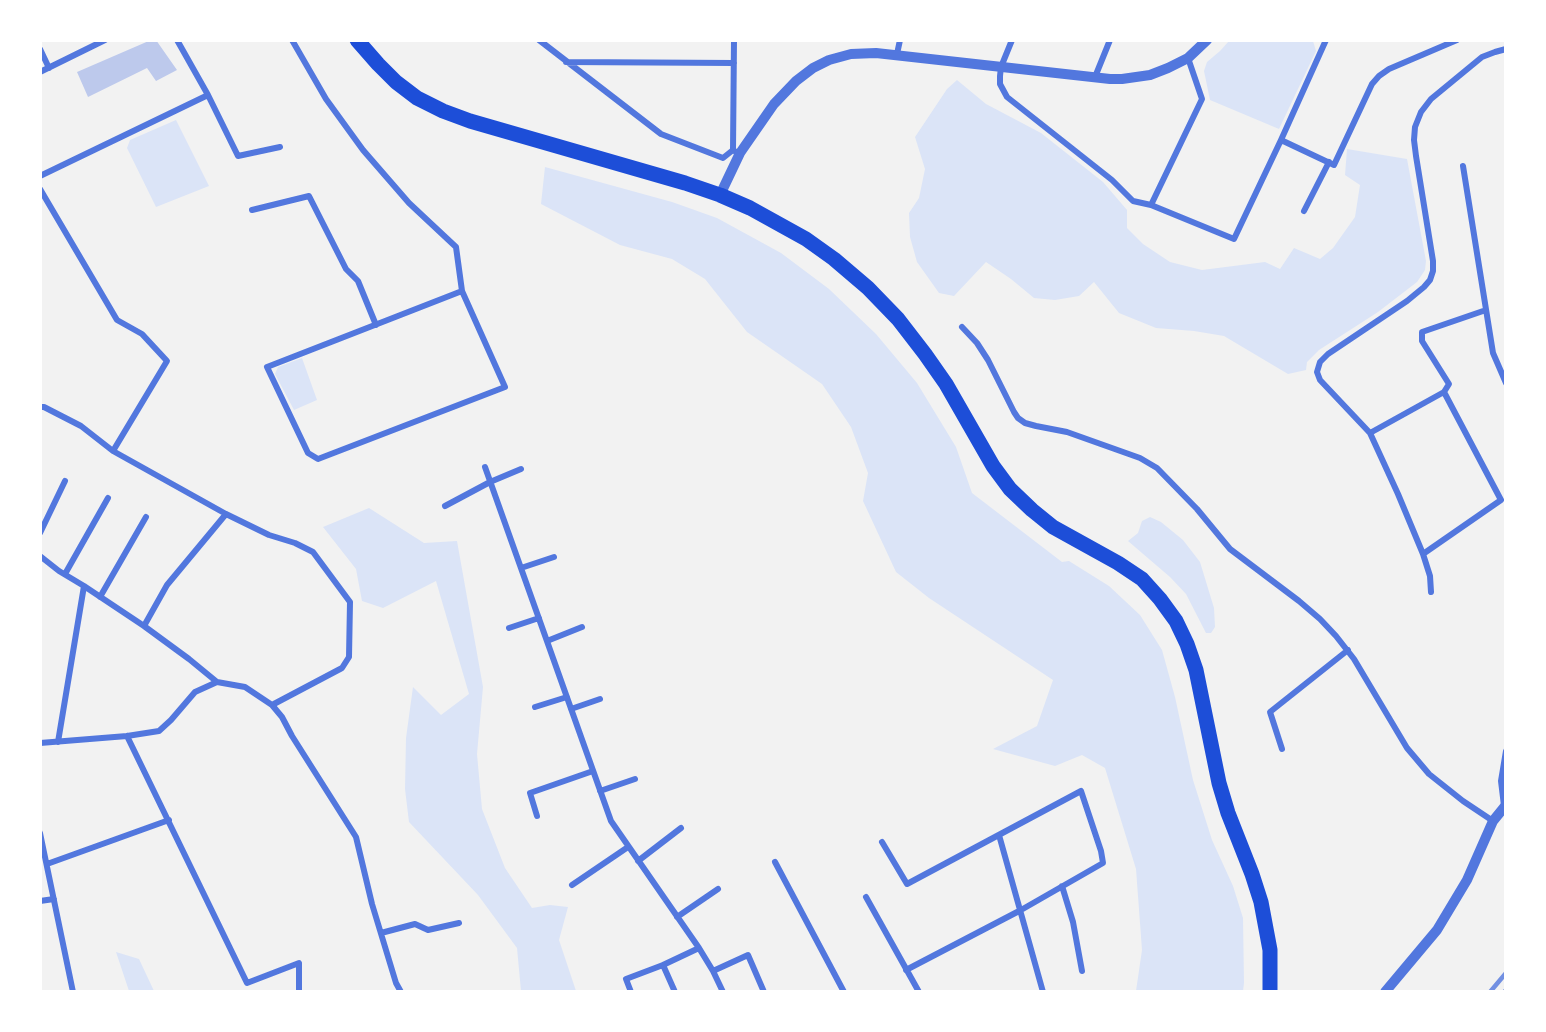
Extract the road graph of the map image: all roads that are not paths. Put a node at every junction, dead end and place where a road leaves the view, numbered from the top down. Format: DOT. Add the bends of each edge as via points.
graph roads {
  1 [pos="105,40"];
  2 [pos="177,40"];
  3 [pos="292,40"];
  4 [pos="357,40"];
  5 [pos="539,40"];
  6 [pos="734,40"];
  7 [pos="900,40"];
  8 [pos="1012,40"];
  9 [pos="1110,40"];
  10 [pos="1207,40"];
  11 [pos="1326,40"];
  12 [pos="1457,40"];
  13 [pos="40,49"];
  14 [pos="1506,49"];
  15 [pos="897,54"];
  16 [pos="1188,58"];
  17 [pos="566,62"];
  18 [pos="734,63"];
  19 [pos="1001,67"];
  20 [pos="49,68"];
  21 [pos="40,72"];
  22 [pos="1095,77"];
  23 [pos="208,95"];
  24 [pos="1281,140"];
  25 [pos="280,147"];
  26 [pos="736,152"];
  27 [pos="1329,162"];
  28 [pos="1463,166"];
  29 [pos="40,176"];
  30 [pos="40,189"];
  31 [pos="720,195"];
  32 [pos="1151,205"];
  33 [pos="252,210"];
  34 [pos="1304,212"];
  35 [pos="462,291"];
  36 [pos="1486,310"];
  37 [pos="376,325"];
  38 [pos="962,327"];
  39 [pos="1506,383"];
  40 [pos="1444,392"];
  41 [pos="40,407"];
  42 [pos="1370,433"];
  43 [pos="113,451"];
  44 [pos="485,467"];
  45 [pos="521,469"];
  46 [pos="65,481"];
  47 [pos="490,482"];
  48 [pos="108,498"];
  49 [pos="445,506"];
  50 [pos="226,514"];
  51 [pos="146,517"];
  52 [pos="40,533"];
  53 [pos="1424,554"];
  54 [pos="40,556"];
  55 [pos="554,557"];
  56 [pos="521,568"];
  57 [pos="65,574"];
  58 [pos="84,585"];
  59 [pos="1431,592"];
  60 [pos="100,597"];
  61 [pos="539,618"];
  62 [pos="144,626"];
  63 [pos="582,627"];
  64 [pos="509,628"];
  65 [pos="547,641"];
  66 [pos="1348,650"];
  67 [pos="217,682"];
  68 [pos="567,698"];
  69 [pos="600,699"];
  70 [pos="272,705"];
  71 [pos="535,707"];
  72 [pos="571,709"];
  73 [pos="127,736"];
  74 [pos="58,742"];
  75 [pos="40,743"];
  76 [pos="1281,749"];
  77 [pos="1506,751"];
  78 [pos="593,771"];
  79 [pos="635,779"];
  80 [pos="600,791"];
  81 [pos="1505,806"];
  82 [pos="537,816"];
  83 [pos="169,820"];
  84 [pos="1493,821"];
  85 [pos="681,828"];
  86 [pos="40,833"];
  87 [pos="999,835"];
  88 [pos="882,842"];
  89 [pos="628,847"];
  90 [pos="638,861"];
  91 [pos="775,862"];
  92 [pos="47,864"];
  93 [pos="572,885"];
  94 [pos="1062,886"];
  95 [pos="718,889"];
  96 [pos="866,897"];
  97 [pos="54,899"];
  98 [pos="40,901"];
  99 [pos="1021,910"];
  100 [pos="677,917"];
  101 [pos="459,923"];
  102 [pos="381,933"];
  103 [pos="699,948"];
  104 [pos="663,964"];
  105 [pos="906,970"];
  106 [pos="713,971"];
  107 [pos="1082,971"];
  108 [pos="73,992"];
  109 [pos="299,992"];
  110 [pos="401,992"];
  111 [pos="632,992"];
  112 [pos="675,992"];
  113 [pos="723,992"];
  114 [pos="764,992"];
  115 [pos="844,992"];
  116 [pos="919,992"];
  117 [pos="1043,992"];
  118 [pos="1270,992"];
  119 [pos="1385,992"];
  1 -- 20 [label="street"];
  2 -- 23 [label="street"];
  3 -- 35 [label="street" via="326,99 363,150 409,203 456,247"];
  4 -- 31 [label="main road" via="396,82 443,111"];
  5 -- 17 [label="street"];
  6 -- 18 [label="street"];
  7 -- 15 [label="street"];
  8 -- 19 [label="street"];
  9 -- 22 [label="street"];
  10 -- 16 [label="street"];
  11 -- 24 [label="street"];
  12 -- 27 [label="street" via="1379,76 1335,165"];
  13 -- 20 [label="street"];
  14 -- 42 [label="street" via="1482,57 1431,99 1415,127 1433,261 1430,280 1407,301 1320,362 1320,380"];
  15 -- 19 [label="street"];
  15 -- 26 [label="street" via="851,54 813,68 774,104"];
  16 -- 22 [label="street" via="1150,75"];
  16 -- 32 [label="street" via="1202,99"];
  17 -- 18 [label="street"];
  17 -- 26 [label="street" via="661,134 723,158"];
  18 -- 26 [label="street"];
  19 -- 22 [label="street"];
  19 -- 32 [label="street" via="1000,84 1007,97 1133,201"];
  20 -- 21 [label="street"];
  23 -- 25 [label="street" via="238,156"];
  23 -- 29 [label="street"];
  24 -- 27 [label="street"];
  24 -- 32 [label="street" via="1234,239"];
  26 -- 31 [label="street"];
  27 -- 34 [label="street"];
  28 -- 36 [label="street"];
  30 -- 43 [label="street" via="117,320 142,334 167,361"];
  31 -- 118 [label="main road" via="806,239 868,288 925,354 1010,489 1053,527 1142,579 1176,621 1196,670 1218,783 1261,902 1270,950"];
  33 -- 37 [label="street" via="309,196 345,269 358,281"];
  35 -- 37 [label="street"];
  35 -- 37 [label="street" via="505,387 318,459 308,453 267,367"];
  36 -- 39 [label="street" via="1493,353"];
  36 -- 40 [label="street" via="1422,332 1422,342 1449,384"];
  38 -- 66 [label="street" via="988,360 1018,418 1140,458 1157,468 1230,549 1299,601"];
  40 -- 42 [label="street"];
  40 -- 53 [label="street" via="1501,500"];
  41 -- 43 [label="street" via="81,426"];
  42 -- 53 [label="street"];
  43 -- 50 [label="street"];
  44 -- 47 [label="street"];
  45 -- 47 [label="street"];
  46 -- 52 [label="street"];
  47 -- 49 [label="street"];
  47 -- 56 [label="street"];
  48 -- 57 [label="street"];
  50 -- 62 [label="street" via="167,585"];
  50 -- 70 [label="street" via="313,552 350,602 349,657 342,668"];
  51 -- 60 [label="street"];
  53 -- 59 [label="street"];
  54 -- 57 [label="street"];
  55 -- 56 [label="street"];
  56 -- 61 [label="street"];
  57 -- 58 [label="street"];
  58 -- 60 [label="street"];
  58 -- 74 [label="street"];
  60 -- 62 [label="street"];
  61 -- 64 [label="street"];
  61 -- 65 [label="street"];
  62 -- 67 [label="street"];
  63 -- 65 [label="street"];
  65 -- 68 [label="street"];
  66 -- 76 [label="street" via="1270,712"];
  66 -- 84 [label="street" via="1407,748 1429,774"];
  67 -- 70 [label="street" via="245,687"];
  67 -- 73 [label="street" via="195,692 159,731"];
  68 -- 71 [label="street"];
  68 -- 72 [label="street"];
  69 -- 72 [label="street"];
  70 -- 102 [label="street" via="356,837"];
  72 -- 78 [label="street"];
  73 -- 74 [label="street"];
  73 -- 83 [label="street"];
  74 -- 75 [label="street"];
  77 -- 81 [label="street" via="1501,781"];
  78 -- 80 [label="street"];
  78 -- 82 [label="street" via="530,793"];
  79 -- 80 [label="street"];
  80 -- 89 [label="street" via="611,821"];
  81 -- 84 [label="street"];
  83 -- 92 [label="street"];
  83 -- 109 [label="street" via="247,983 299,963"];
  84 -- 119 [label="street" via="1450,910"];
  85 -- 90 [label="street"];
  86 -- 92 [label="street"];
  87 -- 88 [label="street" via="907,884"];
  87 -- 94 [label="street" via="1081,791 1102,863"];
  87 -- 99 [label="street"];
  89 -- 90 [label="street"];
  89 -- 93 [label="street"];
  90 -- 100 [label="street"];
  91 -- 115 [label="street"];
  92 -- 97 [label="street"];
  94 -- 99 [label="street"];
  94 -- 107 [label="street"];
  95 -- 100 [label="street"];
  96 -- 105 [label="street"];
  97 -- 98 [label="street"];
  97 -- 108 [label="street"];
  99 -- 105 [label="street"];
  99 -- 117 [label="street"];
  100 -- 103 [label="street"];
  101 -- 102 [label="street" via="428,930 415,924"];
  102 -- 110 [label="street"];
  103 -- 104 [label="street"];
  103 -- 106 [label="street"];
  104 -- 111 [label="street" via="626,979"];
  104 -- 112 [label="street"];
  105 -- 116 [label="street"];
  106 -- 113 [label="street"];
  106 -- 114 [label="street" via="748,955"];
}
